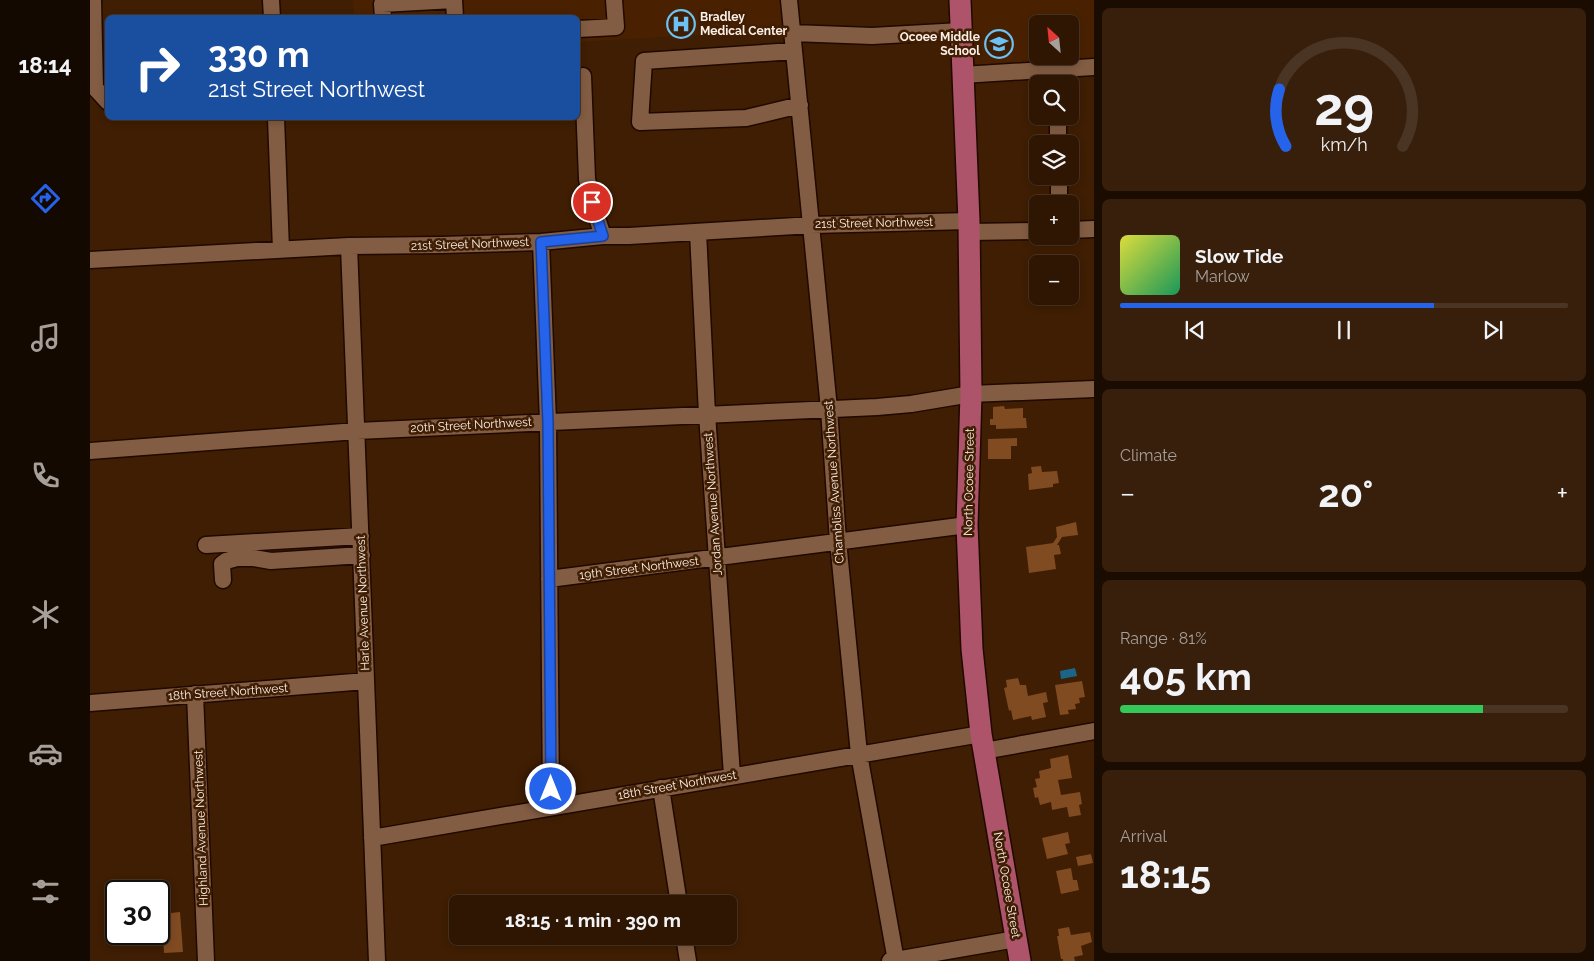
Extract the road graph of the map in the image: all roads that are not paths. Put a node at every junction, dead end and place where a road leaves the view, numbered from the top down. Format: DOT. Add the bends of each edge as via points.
graph roads {
  1 [pos="93,0"];
  2 [pos="271,0"];
  3 [pos="454,0"];
  4 [pos="614,0"];
  5 [pos="789,0"];
  6 [pos="960,0"];
  7 [pos="272,15"];
  8 [pos="383,15"];
  9 [pos="455,15"];
  10 [pos="580,29"];
  11 [pos="961,31"];
  12 [pos="792,33"];
  13 [pos="794,51"];
  14 [pos="1094,67"];
  15 [pos="962,75"];
  16 [pos="1062,75"];
  17 [pos="583,76"];
  18 [pos="1029,76"];
  19 [pos="105,99"];
  20 [pos="800,105"];
  21 [pos="276,120"];
  22 [pos="812,225"];
  23 [pos="969,227"];
  24 [pos="1094,228"];
  25 [pos="1079,229"];
  26 [pos="1029,230"];
  27 [pos="698,232"];
  28 [pos="603,236"];
  29 [pos="541,242"];
  30 [pos="349,246"];
  31 [pos="281,250"];
  32 [pos="90,260"];
  33 [pos="1094,388"];
  34 [pos="971,394"];
  35 [pos="829,409"];
  36 [pos="707,414"];
  37 [pos="548,422"];
  38 [pos="357,431"];
  39 [pos="90,451"];
  40 [pos="967,525"];
  41 [pos="361,536"];
  42 [pos="838,541"];
  43 [pos="206,545"];
  44 [pos="362,555"];
  45 [pos="717,558"];
  46 [pos="549,579"];
  47 [pos="223,580"];
  48 [pos="366,681"];
  49 [pos="195,694"];
  50 [pos="90,703"];
  51 [pos="1094,731"];
  52 [pos="983,742"];
  53 [pos="859,754"];
  54 [pos="732,775"];
  55 [pos="661,788"];
  56 [pos="551,806"];
  57 [pos="372,838"];
  58 [pos="678,895"];
  59 [pos="1016,939"];
  60 [pos="685,945"];
  61 [pos="206,961"];
  62 [pos="377,961"];
  63 [pos="688,961"];
  64 [pos="894,961"];
  65 [pos="1020,961"];
  1 -- 19 [label="street" via="95,88"];
  2 -- 7 [label="street"];
  3 -- 8 [label="street" via="382,4"];
  3 -- 9 [label="street"];
  4 -- 10 [label="street" via="616,27"];
  5 -- 12 [label="street, Chambliss Avenue Northwest"];
  6 -- 11 [label="main road, North Ocoee Street"];
  11 -- 12 [label="street" via="872,36"];
  11 -- 15 [label="main road, North Ocoee Street"];
  12 -- 13 [label="street, Chambliss Avenue Northwest"];
  13 -- 20 [label="street, Chambliss Avenue Northwest"];
  13 -- 20 [label="street" via="644,61 640,122 746,118"];
  14 -- 16 [label="street"];
  15 -- 18 [label="street"];
  15 -- 23 [label="main road, North Ocoee Street"];
  17 -- 28 [label="street" via="587,179"];
  20 -- 22 [label="street, Chambliss Avenue Northwest"];
  21 -- 31 [label="street"];
  22 -- 23 [label="street, 21st Street Northwest"];
  22 -- 27 [label="street, 21st Street Northwest"];
  22 -- 35 [label="street, Chambliss Avenue Northwest"];
  23 -- 26 [label="street, 21st Street Northwest"];
  23 -- 34 [label="main road, North Ocoee Street"];
  24 -- 25 [label="street"];
  27 -- 28 [label="street, 21st Street Northwest"];
  27 -- 36 [label="street, Jordan Avenue Northwest"];
  28 -- 29 [label="street, 21st Street Northwest"];
  29 -- 30 [label="street, 21st Street Northwest"];
  29 -- 37 [label="street"];
  30 -- 31 [label="street, 21st Street Northwest"];
  30 -- 38 [label="street, Harle Avenue Northwest"];
  31 -- 32 [label="street, 21st Street Northwest"];
  33 -- 34 [label="street, 20th Street Northwest"];
  34 -- 35 [label="street, 20th Street Northwest" via="911,404"];
  34 -- 40 [label="main road, North Ocoee Street"];
  35 -- 36 [label="street, 20th Street Northwest"];
  35 -- 42 [label="street, Chambliss Avenue Northwest"];
  36 -- 37 [label="street, 20th Street Northwest"];
  36 -- 45 [label="street, Jordan Avenue Northwest"];
  37 -- 38 [label="street, 20th Street Northwest"];
  37 -- 46 [label="street"];
  38 -- 39 [label="street, 20th Street Northwest"];
  38 -- 41 [label="street, Harle Avenue Northwest"];
  40 -- 42 [label="street, 19th Street Northwest"];
  40 -- 52 [label="main road, North Ocoee Street" via="972,649"];
  41 -- 43 [label="street"];
  41 -- 44 [label="street, Harle Avenue Northwest"];
  42 -- 45 [label="street, 19th Street Northwest"];
  42 -- 53 [label="street, Chambliss Avenue Northwest"];
  44 -- 47 [label="street" via="271,561 237,558 222,564"];
  44 -- 48 [label="street, Harle Avenue Northwest"];
  45 -- 46 [label="street, 19th Street Northwest"];
  45 -- 54 [label="street, Jordan Avenue Northwest"];
  46 -- 56 [label="street"];
  48 -- 49 [label="street, 18th Street Northwest"];
  48 -- 57 [label="street, Harle Avenue Northwest"];
  49 -- 50 [label="street, 18th Street Northwest"];
  49 -- 61 [label="street, Highland Avenue Northwest"];
  51 -- 52 [label="street, 18th Street Northwest"];
  52 -- 53 [label="street, 18th Street Northwest"];
  52 -- 59 [label="main road, North Ocoee Street"];
  53 -- 54 [label="street, 18th Street Northwest"];
  53 -- 64 [label="street, Chambliss Avenue Northwest"];
  54 -- 55 [label="street, 18th Street Northwest"];
  55 -- 56 [label="street, 18th Street Northwest"];
  55 -- 58 [label="street"];
  56 -- 57 [label="street, 18th Street Northwest"];
  57 -- 62 [label="street, Harle Avenue Northwest"];
  59 -- 64 [label="street"];
  59 -- 65 [label="main road, North Ocoee Street"];
  60 -- 63 [label="street"];
}
